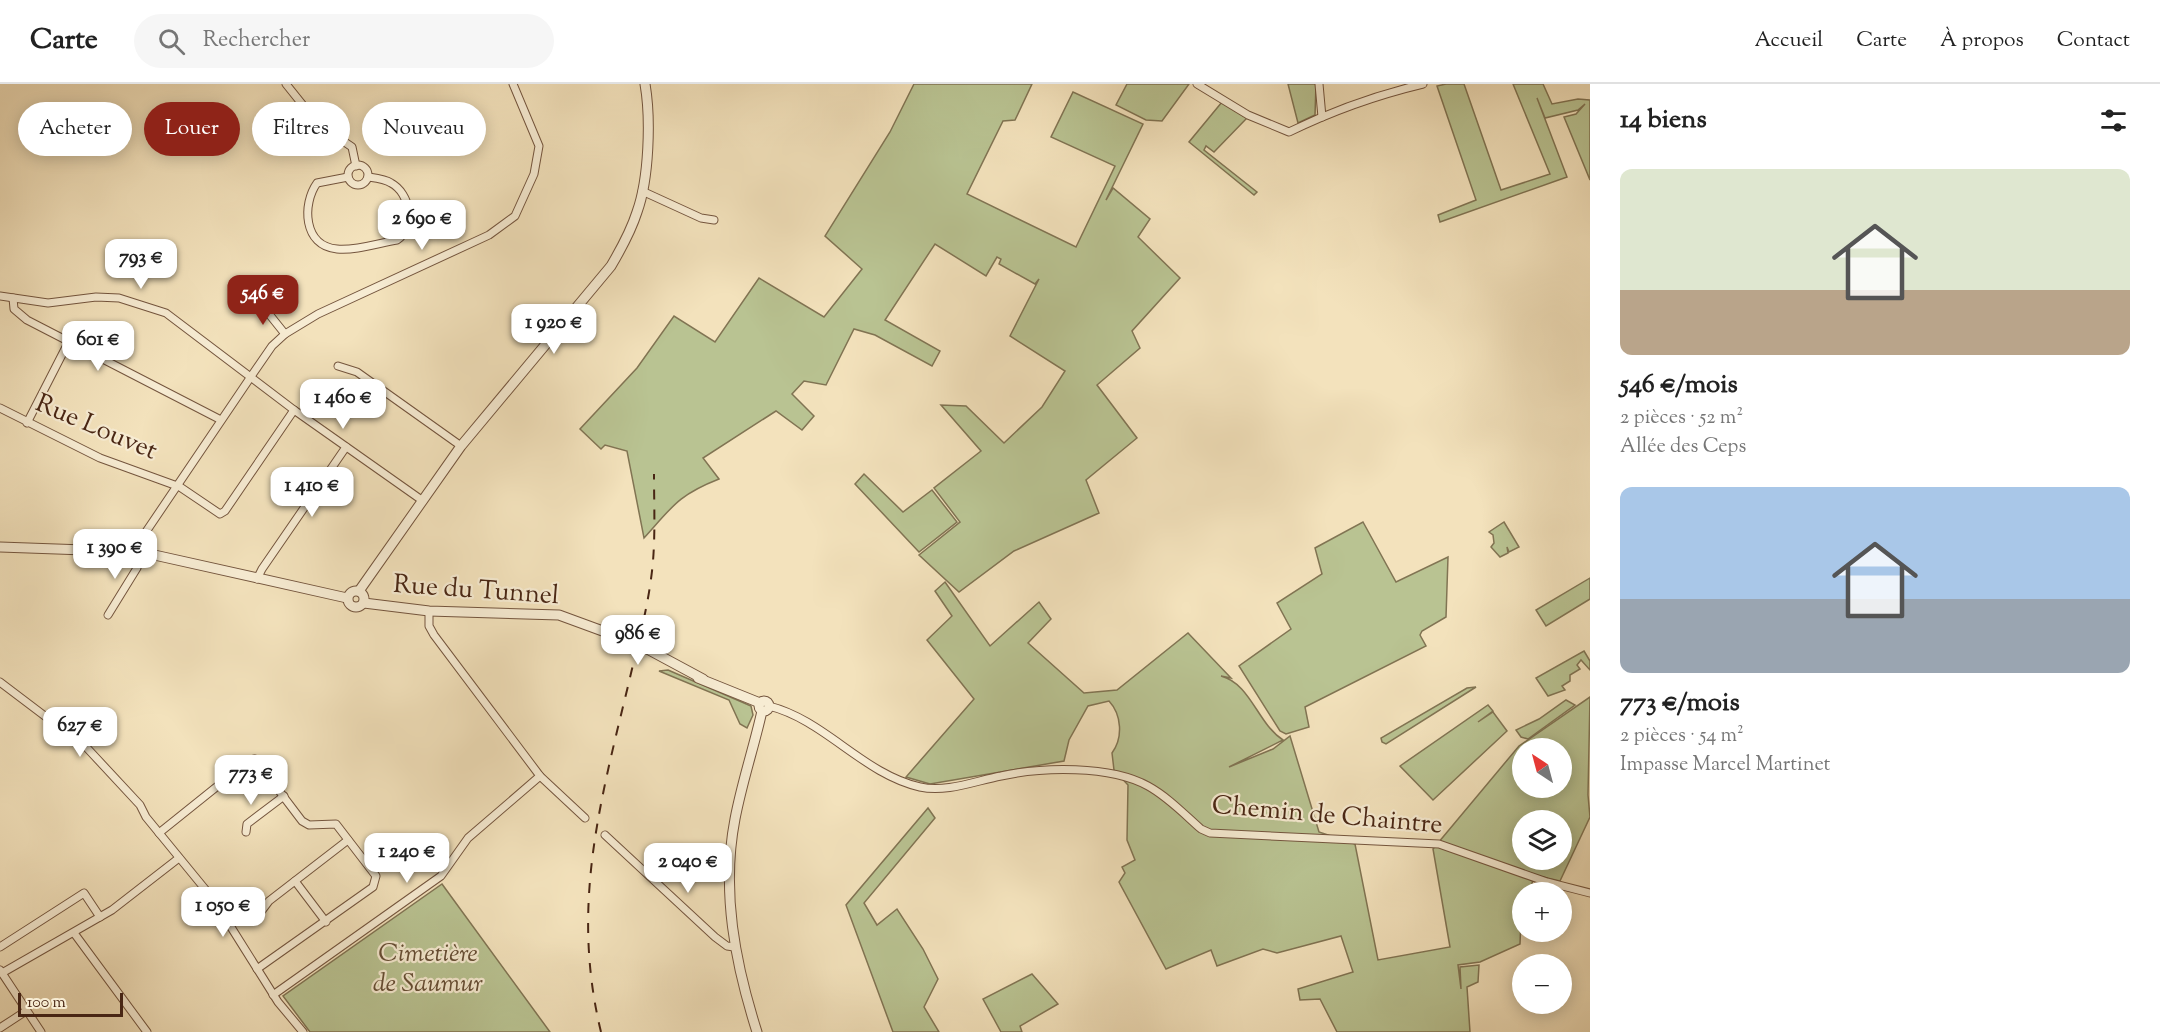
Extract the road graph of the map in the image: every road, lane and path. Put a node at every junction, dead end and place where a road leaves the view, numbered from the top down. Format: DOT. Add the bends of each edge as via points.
graph roads {
  1 [pos="286,84"];
  2 [pos="513,84"];
  3 [pos="645,84"];
  4 [pos="1197,84"];
  5 [pos="1319,84"];
  6 [pos="1423,84"];
  7 [pos="1322,117"];
  8 [pos="356,166"];
  9 [pos="348,177"];
  10 [pos="368,177"];
  11 [pos="642,191"];
  12 [pos="714,220"];
  13 [pos="0,296"];
  14 [pos="13,298"];
  15 [pos="261,304"];
  16 [pos="285,334"];
  17 [pos="68,343"];
  18 [pos="338,366"];
  19 [pos="250,378"];
  20 [pos="0,408"];
  21 [pos="294,410"];
  22 [pos="221,420"];
  23 [pos="27,423"];
  24 [pos="461,446"];
  25 [pos="346,447"];
  26 [pos="176,485"];
  27 [pos="423,501"];
  28 [pos="1,544"];
  29 [pos="137,552"];
  30 [pos="258,579"];
  31 [pos="360,591"];
  32 [pos="347,598"];
  33 [pos="364,603"];
  34 [pos="429,611"];
  35 [pos="108,615"];
  36 [pos="0,682"];
  37 [pos="764,707"];
  38 [pos="540,776"];
  39 [pos="284,796"];
  40 [pos="585,818"];
  41 [pos="246,832"];
  42 [pos="159,833"];
  43 [pos="605,835"];
  44 [pos="348,840"];
  45 [pos="179,858"];
  46 [pos="295,881"];
  47 [pos="1590,893"];
  48 [pos="260,913"];
  49 [pos="100,917"];
  50 [pos="326,922"];
  51 [pos="74,933"];
  52 [pos="0,947"];
  53 [pos="734,947"];
  54 [pos="257,969"];
  55 [pos="1,972"];
  56 [pos="273,994"];
  57 [pos="26,1011"];
  58 [pos="0,1028"];
  59 [pos="145,1029"];
  60 [pos="41,1032"];
  61 [pos="134,1032"];
  62 [pos="303,1032"];
  63 [pos="757,1032"];
  1 -- 8 [label="street" via="318,124 352,147"];
  2 -- 16 [label="street" via="539,146 534,174 515,216 489,235 318,314"];
  3 -- 11 [label="street" via="649,117"];
  4 -- 7 [label="street" via="1248,115 1289,132"];
  5 -- 7 [label="street"];
  6 -- 7 [label="street"];
  8 -- 9 [label="street" via="350,168"];
  8 -- 10 [label="street" via="364,168"];
  9 -- 10 [label="street" via="351,183 359,185"];
  9 -- 10 [label="street" via="317,183 308,196 307,224 319,241 338,249 397,240 410,225 410,212 399,190 392,183"];
  11 -- 12 [label="street" via="701,218"];
  11 -- 24 [label="street" via="637,215 611,266"];
  13 -- 14 [label="street"];
  14 -- 17 [label="street" via="19,314"];
  14 -- 19 [label="street" via="48,303 119,298 148,306 183,324"];
  15 -- 16 [label="street"];
  16 -- 19 [label="street"];
  17 -- 22 [label="street"];
  17 -- 23 [label="street"];
  18 -- 24 [label="street" via="357,372"];
  19 -- 21 [label="street"];
  19 -- 22 [label="street"];
  20 -- 23 [label="street, Rue Louvet"];
  21 -- 25 [label="street"];
  21 -- 26 [label="street, Rue Louvet" via="225,511 213,511"];
  22 -- 26 [label="street"];
  23 -- 26 [label="street, Rue Louvet" via="100,458"];
  24 -- 27 [label="street"];
  25 -- 27 [label="street"];
  25 -- 30 [label="street"];
  26 -- 29 [label="street"];
  27 -- 31 [label="street"];
  28 -- 29 [label="street"];
  29 -- 30 [label="street"];
  29 -- 35 [label="street" via="137,568"];
  30 -- 32 [label="street"];
  31 -- 32 [label="street" via="351,592"];
  31 -- 33 [label="street"];
  32 -- 33 [label="street" via="354,607"];
  33 -- 34 [label="street, Rue du Tunnel"];
  34 -- 37 [label="street, Rue du Tunnel" via="547,613 584,623 638,644"];
  34 -- 38 [label="street" via="429,626 434,635"];
  36 -- 42 [label="street" via="87,748 140,805"];
  37 -- 47 [label="street, Chemin de Chaintre" via="800,718 868,763 920,787 943,788 1034,771 1093,772 1147,786 1210,832 1439,844 1546,882"];
  37 -- 53 [label="street" via="734,821 730,877"];
  38 -- 40 [label="street"];
  38 -- 56 [label="street" via="468,838 441,876"];
  39 -- 41 [label="street" via="247,824"];
  39 -- 42 [label="street" via="259,762 250,760"];
  39 -- 44 [label="street" via="306,824 333,823"];
  42 -- 45 [label="street"];
  43 -- 53 [label="street" via="726,946"];
  44 -- 46 [label="street"];
  44 -- 50 [label="street" via="376,882"];
  45 -- 49 [label="street"];
  45 -- 54 [label="street" via="214,900"];
  46 -- 48 [label="street"];
  46 -- 50 [label="street"];
  49 -- 51 [label="street"];
  49 -- 52 [label="street" via="84,893"];
  50 -- 54 [label="street"];
  51 -- 55 [label="street"];
  51 -- 59 [label="street"];
  53 -- 63 [label="street"];
  54 -- 56 [label="street"];
  55 -- 57 [label="street"];
  56 -- 62 [label="street"];
  57 -- 58 [label="street"];
  57 -- 60 [label="street"];
  59 -- 61 [label="street"];
}
